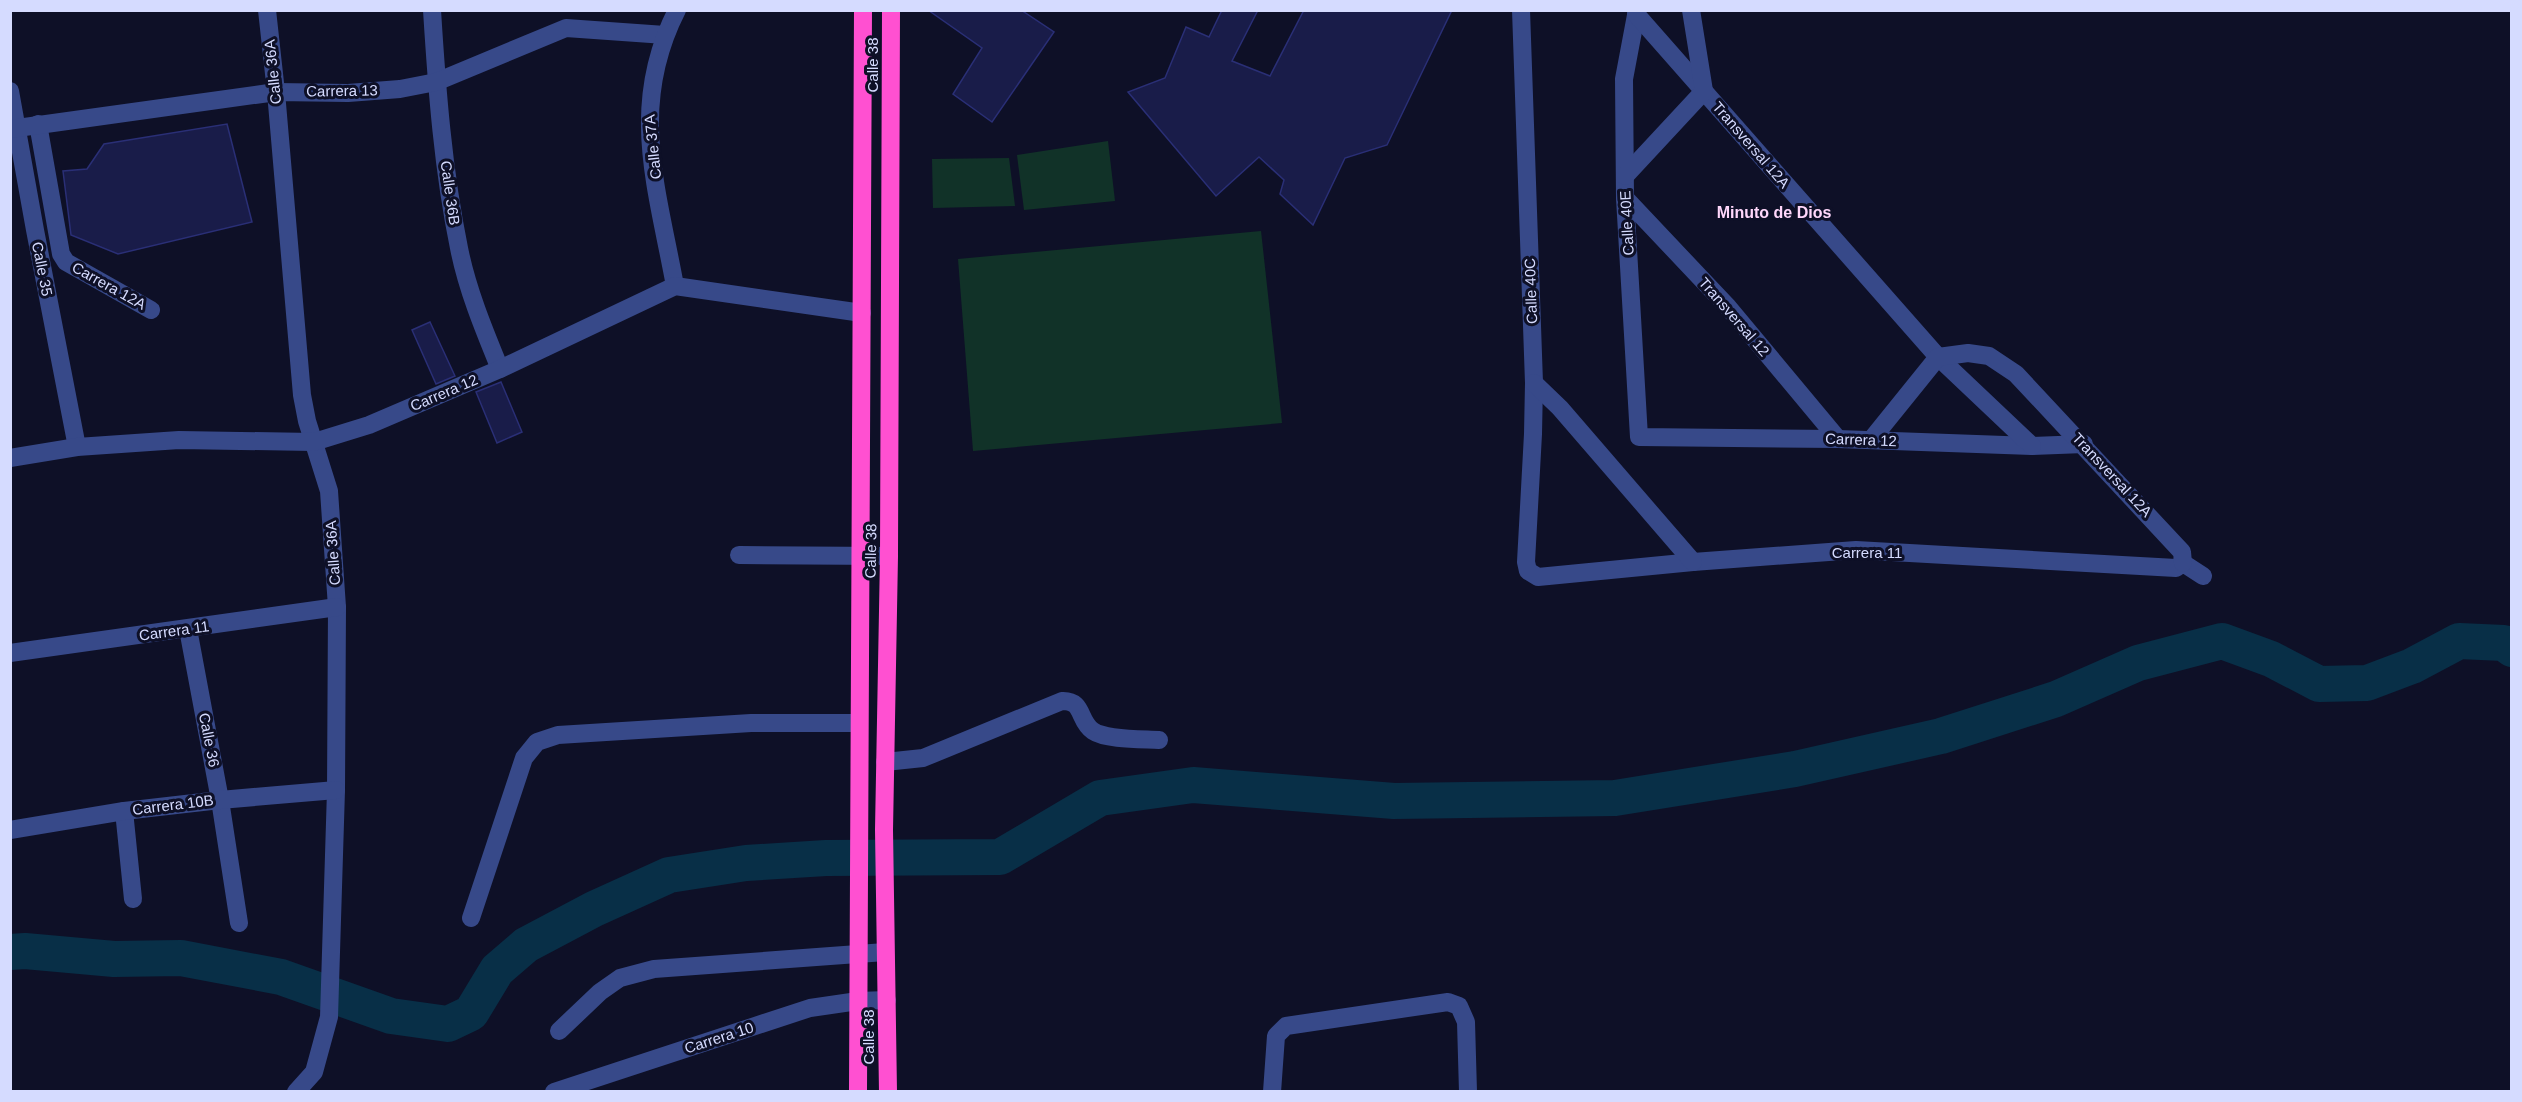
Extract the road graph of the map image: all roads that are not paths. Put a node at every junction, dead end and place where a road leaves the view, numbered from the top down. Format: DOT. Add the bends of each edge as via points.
graph roads {
  1 [pos="267,10"];
  2 [pos="432,10"];
  3 [pos="677,10"];
  4 [pos="863,10"];
  5 [pos="891,10"];
  6 [pos="1521,10"];
  7 [pos="1691,11"];
  8 [pos="1637,12"];
  9 [pos="567,19"];
  10 [pos="665,35"];
  11 [pos="436,82"];
  12 [pos="1704,91"];
  13 [pos="10,92"];
  14 [pos="276,92"];
  15 [pos="38,124"];
  16 [pos="13,129"];
  17 [pos="1625,176"];
  18 [pos="1625,198"];
  19 [pos="675,286"];
  20 [pos="151,310"];
  21 [pos="862,313"];
  22 [pos="1938,357"];
  23 [pos="500,369"];
  24 [pos="1534,383"];
  25 [pos="1639,437"];
  26 [pos="1838,439"];
  27 [pos="1871,440"];
  28 [pos="314,442"];
  29 [pos="2084,444"];
  30 [pos="2032,446"];
  31 [pos="77,447"];
  32 [pos="10,458"];
  33 [pos="739,555"];
  34 [pos="859,555"];
  35 [pos="889,556"];
  36 [pos="1693,562"];
  37 [pos="2183,563"];
  38 [pos="1528,571"];
  39 [pos="2203,576"];
  40 [pos="337,607"];
  41 [pos="188,629"];
  42 [pos="10,653"];
  43 [pos="859,723"];
  44 [pos="1159,740"];
  45 [pos="885,762"];
  46 [pos="336,790"];
  47 [pos="220,800"];
  48 [pos="124,811"];
  49 [pos="10,830"];
  50 [pos="133,899"];
  51 [pos="471,918"];
  52 [pos="239,923"];
  53 [pos="858,952"];
  54 [pos="885,952"];
  55 [pos="858,1000"];
  56 [pos="887,1000"];
  57 [pos="559,1031"];
  58 [pos="314,1072"];
  59 [pos="296,1092"];
  60 [pos="315,1092"];
  61 [pos="554,1092"];
  62 [pos="858,1092"];
  63 [pos="888,1092"];
  64 [pos="1272,1092"];
  65 [pos="1468,1092"];
  1 -- 14 [label="street, Calle 36A"];
  2 -- 11 [label="street, Calle 36B"];
  3 -- 10 [label="street, Calle 37A"];
  4 -- 21 [label="highway, Calle 38"];
  5 -- 35 [label="highway, Calle 38"];
  6 -- 24 [label="street, Calle 40C"];
  7 -- 12 [label="street"];
  8 -- 12 [label="street, Transversal 12A"];
  8 -- 17 [label="street, Calle 40E" via="1624,79"];
  9 -- 10 [label="street, Carrera 13"];
  9 -- 11 [label="street, Carrera 13"];
  10 -- 19 [label="street, Calle 37A" via="649,105 650,148"];
  11 -- 14 [label="street, Carrera 13" via="348,93"];
  11 -- 23 [label="street, Calle 36B" via="459,249 480,321"];
  12 -- 17 [label="street"];
  12 -- 22 [label="street, Transversal 12A"];
  13 -- 16 [label="street, Calle 35"];
  14 -- 15 [label="street, Carrera 13"];
  14 -- 28 [label="street, Calle 36A" via="302,395"];
  15 -- 16 [label="street, Carrera 13"];
  15 -- 20 [label="street, Carrera 12A" via="61,254 66,262"];
  16 -- 31 [label="street, Calle 35"];
  17 -- 18 [label="street, Calle 40E"];
  18 -- 25 [label="street, Calle 40E"];
  18 -- 26 [label="street, Transversal 12" via="1728,307"];
  19 -- 21 [label="street"];
  19 -- 23 [label="street, Carrera 12"];
  21 -- 34 [label="highway, Calle 38"];
  22 -- 27 [label="street"];
  22 -- 29 [label="street, Transversal 12A" via="1968,353 1989,356 2005,365"];
  22 -- 30 [label="street, Transversal 12A"];
  23 -- 28 [label="street, Carrera 12" via="369,425"];
  24 -- 36 [label="street"];
  24 -- 38 [label="street, Calle 40C"];
  25 -- 26 [label="street, Carrera 12"];
  26 -- 27 [label="street, Carrera 12"];
  27 -- 30 [label="street, Carrera 12"];
  28 -- 31 [label="street, Carrera 12" via="179,440"];
  28 -- 40 [label="street, Calle 36A" via="329,491"];
  29 -- 30 [label="street, Carrera 12"];
  29 -- 37 [label="street, Transversal 12A" via="2182,552"];
  31 -- 32 [label="street, Carrera 12"];
  33 -- 34 [label="street"];
  34 -- 35 [label="street"];
  34 -- 43 [label="highway, Calle 38"];
  35 -- 45 [label="highway, Calle 38"];
  36 -- 37 [label="street, Carrera 11" via="1856,550 2175,568"];
  36 -- 38 [label="street, Carrera 11" via="1538,577"];
  37 -- 39 [label="street"];
  40 -- 41 [label="street, Carrera 11"];
  40 -- 46 [label="street, Calle 36A"];
  41 -- 42 [label="street, Carrera 11"];
  41 -- 47 [label="street, Calle 36"];
  43 -- 51 [label="street" via="729,724 558,735 537,742 524,758"];
  43 -- 53 [label="highway, Calle 38"];
  44 -- 45 [label="street" via="1101,735 1086,725 1076,704 1062,701 923,758"];
  45 -- 54 [label="highway, Calle 38"];
  46 -- 47 [label="street, Carrera 10B"];
  46 -- 58 [label="street, Calle 36A" via="329,1017"];
  47 -- 48 [label="street, Carrera 10B"];
  47 -- 52 [label="street, Calle 36"];
  48 -- 49 [label="street, Carrera 10B"];
  48 -- 50 [label="street"];
  53 -- 54 [label="street"];
  53 -- 55 [label="highway, Calle 38"];
  53 -- 57 [label="street" via="654,969 620,978"];
  54 -- 56 [label="highway, Calle 38"];
  55 -- 56 [label="street, Carrera 10"];
  55 -- 61 [label="street, Carrera 10" via="810,1008"];
  55 -- 62 [label="highway, Calle 38"];
  56 -- 63 [label="highway, Calle 38"];
  58 -- 59 [label="street, Calle 36A"];
  58 -- 60 [label="street"];
  64 -- 65 [label="street" via="1276,1036 1286,1026 1448,1002 1459,1006 1466,1022"];
}
